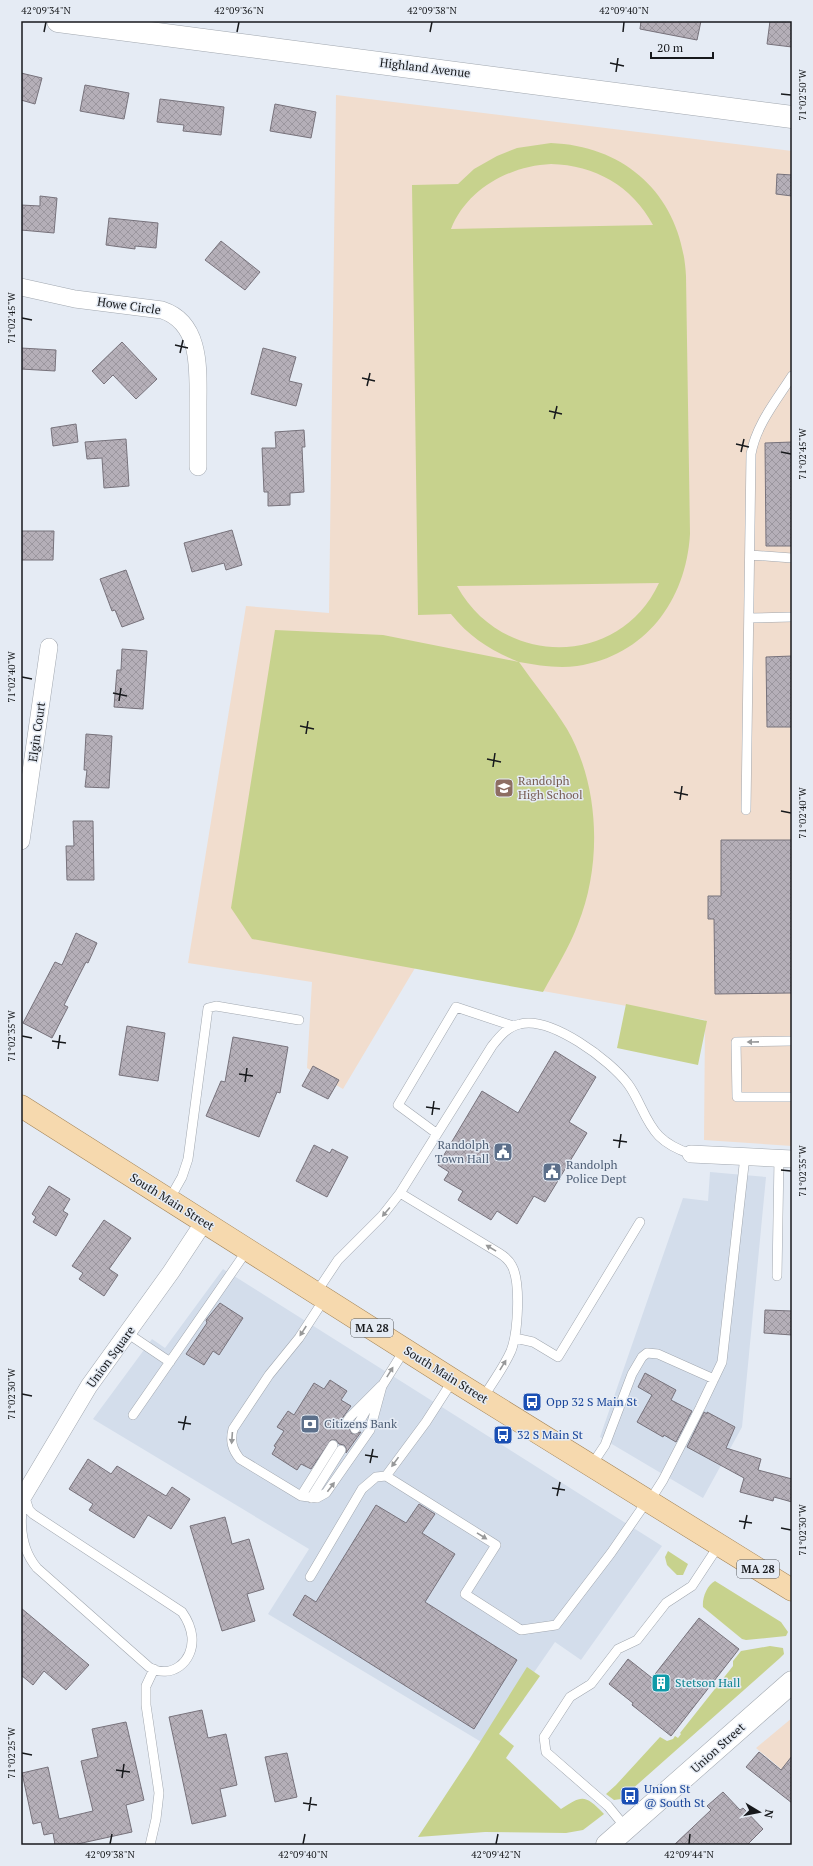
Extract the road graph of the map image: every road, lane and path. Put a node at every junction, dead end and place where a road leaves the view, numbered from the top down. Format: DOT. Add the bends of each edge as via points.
graph roads {
  1 [pos="58,21"];
  2 [pos="792,117"];
  3 [pos="21,287"];
  4 [pos="792,376"];
  5 [pos="198,467"];
  6 [pos="750,555"];
  7 [pos="792,558"];
  8 [pos="792,617"];
  9 [pos="749,618"];
  10 [pos="49,647"];
  11 [pos="746,810"];
  12 [pos="21,841"];
  13 [pos="299,1020"];
  14 [pos="513,1026"];
  15 [pos="792,1041"];
  16 [pos="792,1097"];
  17 [pos="21,1106"];
  18 [pos="436,1133"];
  19 [pos="691,1154"];
  20 [pos="745,1156"];
  21 [pos="785,1159"];
  22 [pos="400,1194"];
  23 [pos="169,1200"];
  24 [pos="204,1222"];
  25 [pos="640,1222"];
  26 [pos="248,1250"];
  27 [pos="777,1276"];
  28 [pos="320,1296"];
  29 [pos="127,1333"];
  30 [pos="514,1338"];
  31 [pos="404,1349"];
  32 [pos="170,1362"];
  33 [pos="714,1379"];
  34 [pos="453,1380"];
  35 [pos="382,1386"];
  36 [pos="483,1398"];
  37 [pos="132,1415"];
  38 [pos="346,1423"];
  39 [pos="355,1428"];
  40 [pos="333,1445"];
  41 [pos="341,1450"];
  42 [pos="592,1466"];
  43 [pos="386,1476"];
  44 [pos="22,1496"];
  45 [pos="301,1496"];
  46 [pos="311,1498"];
  47 [pos="648,1501"];
  48 [pos="719,1545"];
  49 [pos="310,1576"];
  50 [pos="792,1590"];
  51 [pos="154,1669"];
  52 [pos="792,1682"];
  53 [pos="626,1828"];
  54 [pos="150,1845"];
  55 [pos="607,1845"];
  1 -- 2 [label="street, Highland Avenue"];
  3 -- 5 [label="street, Howe Circle" via="75,299 162,310 170,312 184,324 197,358"];
  4 -- 6 [label="lane" via="761,425 753,443"];
  6 -- 7 [label="lane"];
  6 -- 9 [label="lane"];
  8 -- 9 [label="lane"];
  9 -- 11 [label="lane"];
  10 -- 12 [label="street, Elgin Court"];
  13 -- 23 [label="lane" via="216,1006 208,1008 188,1159 182,1177"];
  14 -- 18 [label="lane" via="500,1036 489,1051"];
  14 -- 18 [label="lane" via="456,1007 398,1105"];
  14 -- 19 [label="lane" via="526,1022 546,1026 594,1052 628,1084 658,1136 675,1148"];
  15 -- 16 [label="lane, one-way" via="736,1042 737,1097"];
  17 -- 23 [label="main road, South Main Street / MA 28"];
  18 -- 22 [label="lane"];
  19 -- 20 [label="street"];
  20 -- 21 [label="street"];
  20 -- 33 [label="lane" via="723,1356"];
  21 -- 27 [label="lane"];
  22 -- 28 [label="lane, one-way" via="338,1260"];
  30 -- 22 [label="lane, one-way" via="516,1289 514,1272 509,1261"];
  23 -- 24 [label="main road, South Main Street / MA 28"];
  24 -- 26 [label="main road, South Main Street / MA 28"];
  24 -- 29 [label="street, Union Square"];
  25 -- 30 [label="lane" via="558,1357 533,1342"];
  26 -- 28 [label="main road, South Main Street / MA 28"];
  26 -- 32 [label="lane"];
  28 -- 31 [label="main road, South Main Street / MA 28"];
  28 -- 45 [label="lane, one-way" via="299,1338 268,1375 233,1429 231,1437 240,1459"];
  29 -- 32 [label="lane"];
  29 -- 44 [label="street, Union Square" via="89,1386"];
  36 -- 30 [label="lane, one-way" via="507,1359"];
  31 -- 34 [label="main road, South Main Street / MA 28"];
  35 -- 31 [label="lane, one-way"];
  32 -- 37 [label="lane"];
  33 -- 42 [label="lane" via="658,1354 647,1354 642,1357 632,1374 605,1445"];
  33 -- 47 [label="lane" via="663,1480"];
  34 -- 36 [label="main road, South Main Street / MA 28"];
  34 -- 43 [label="lane, one-way"];
  35 -- 38 [label="lane"];
  35 -- 39 [label="lane"];
  46 -- 35 [label="lane, one-way" via="322,1496 330,1489 370,1430"];
  36 -- 42 [label="main road, South Main Street / MA 28"];
  40 -- 45 [label="lane"];
  41 -- 46 [label="lane"];
  42 -- 47 [label="main road, South Main Street / MA 28"];
  43 -- 47 [label="lane, one-way" via="496,1545 465,1594 521,1630 556,1625"];
  43 -- 49 [label="lane" via="376,1477 362,1489"];
  44 -- 51 [label="lane" via="22,1533 26,1552 31,1561"];
  44 -- 51 [label="lane" via="33,1514 182,1612 191,1631 190,1653 183,1664 174,1669 165,1672"];
  45 -- 46 [label="lane"];
  47 -- 48 [label="main road, South Main Street / MA 28"];
  48 -- 50 [label="main road, South Main Street / MA 28"];
  48 -- 53 [label="lane" via="692,1586 666,1603 638,1640 618,1649 591,1684 570,1697 544,1737 546,1752 608,1806"];
  51 -- 54 [label="lane" via="147,1683 146,1698 159,1793 156,1824"];
  52 -- 53 [label="street, Union Street"];
  53 -- 55 [label="street, Union Street"];
}
